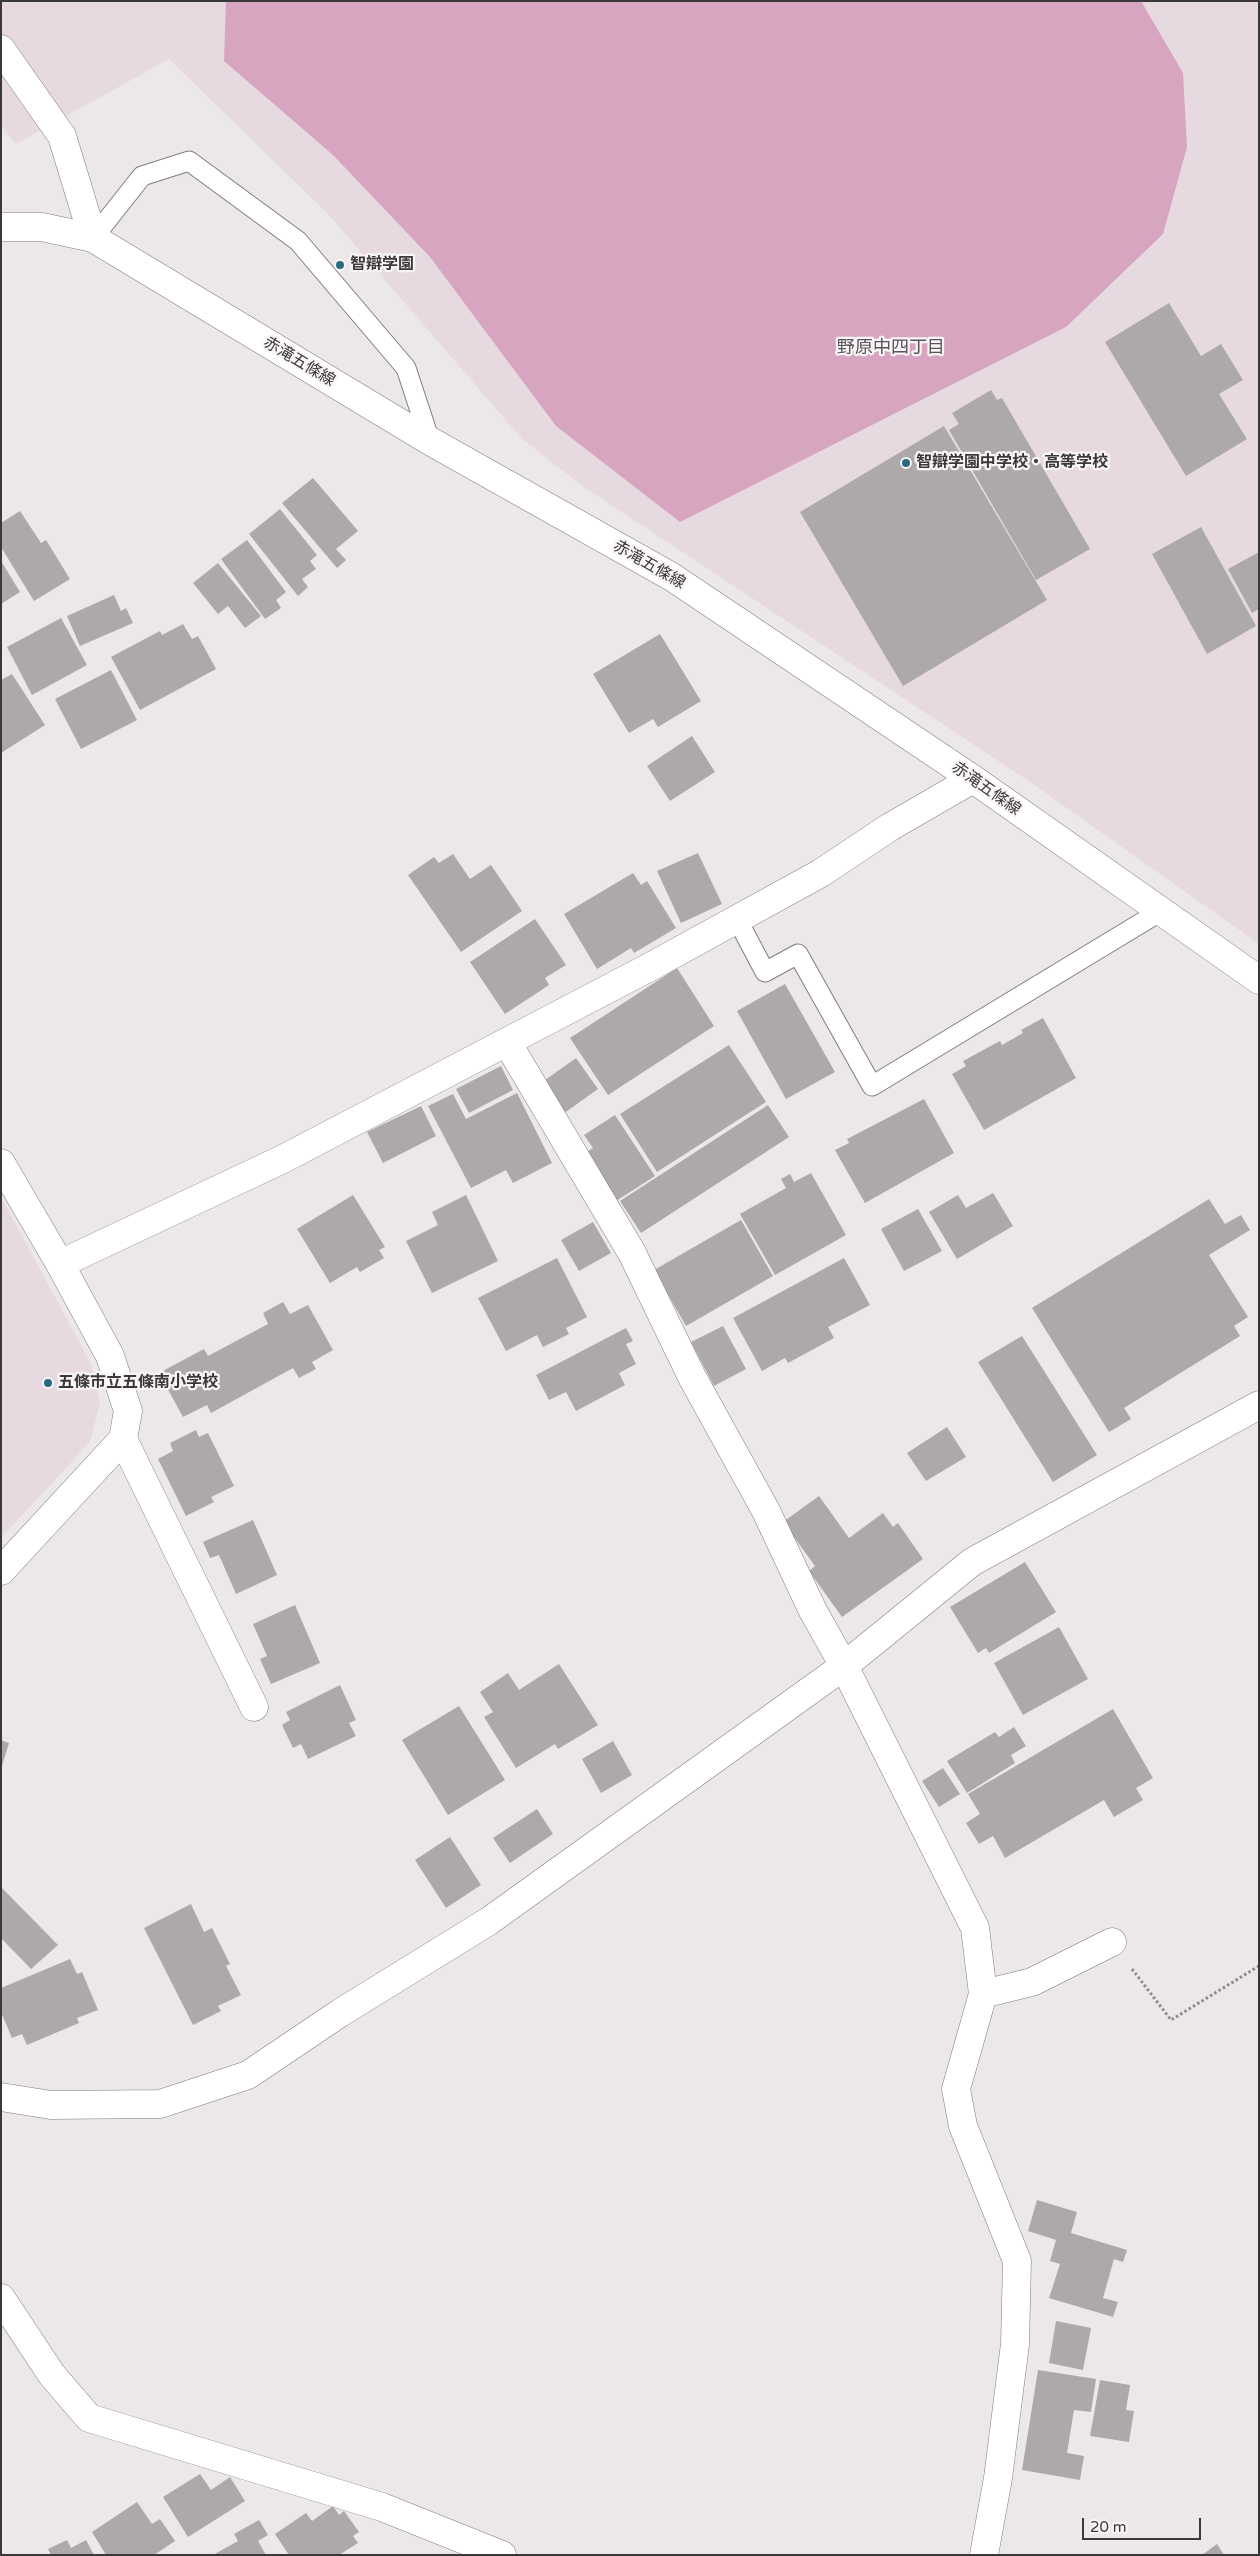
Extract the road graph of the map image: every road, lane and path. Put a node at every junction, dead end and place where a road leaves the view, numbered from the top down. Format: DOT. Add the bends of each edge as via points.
graph roads {
  1 [pos="1,49"];
  2 [pos="1,227"];
  3 [pos="94,238"];
  4 [pos="430,441"];
  5 [pos="973,779"];
  6 [pos="1161,911"];
  7 [pos="737,919"];
  8 [pos="1259,980"];
  9 [pos="507,1042"];
  10 [pos="1,1163"];
  11 [pos="60,1264"];
  12 [pos="1259,1405"];
  13 [pos="123,1439"];
  14 [pos="1,1571"];
  15 [pos="844,1666"];
  16 [pos="254,1706"];
  17 [pos="1112,1942"];
  18 [pos="1259,1966"];
  19 [pos="983,1994"];
  20 [pos="1,2098"];
  21 [pos="1,2298"];
  22 [pos="502,2555"];
  23 [pos="984,2555"];
  1 -- 3 [label="street" via="62,136"];
  2 -- 3 [label="street, 赤滝五條線" via="42,227"];
  3 -- 4 [label="street, 赤滝五條線"];
  3 -- 4 [label="lane" via="142,176 189,161 298,241 406,368"];
  4 -- 5 [label="street, 赤滝五條線" via="672,577"];
  5 -- 6 [label="street, 赤滝五條線"];
  5 -- 7 [label="street" via="890,827 821,873"];
  6 -- 7 [label="lane" via="872,1086 798,954 765,972"];
  6 -- 8 [label="street, 赤滝五條線"];
  7 -- 9 [label="street"];
  9 -- 11 [label="street" via="283,1158"];
  9 -- 15 [label="street" via="632,1253 692,1377 766,1510 813,1611"];
  10 -- 11 [label="street"];
  11 -- 13 [label="street" via="110,1356 128,1411"];
  12 -- 15 [label="street" via="972,1562"];
  13 -- 14 [label="street"];
  13 -- 16 [label="street"];
  15 -- 19 [label="street" via="974,1928"];
  15 -- 20 [label="street" via="489,1921 340,2013 248,2075 160,2104 51,2106"];
  17 -- 18 [label="path" via="1171,2020"];
  17 -- 19 [label="street" via="1032,1982"];
  19 -- 23 [label="street" via="956,2089 963,2126 1017,2260 1015,2344 998,2478"];
  21 -- 22 [label="street" via="52,2375 89,2418 382,2507"];
}
